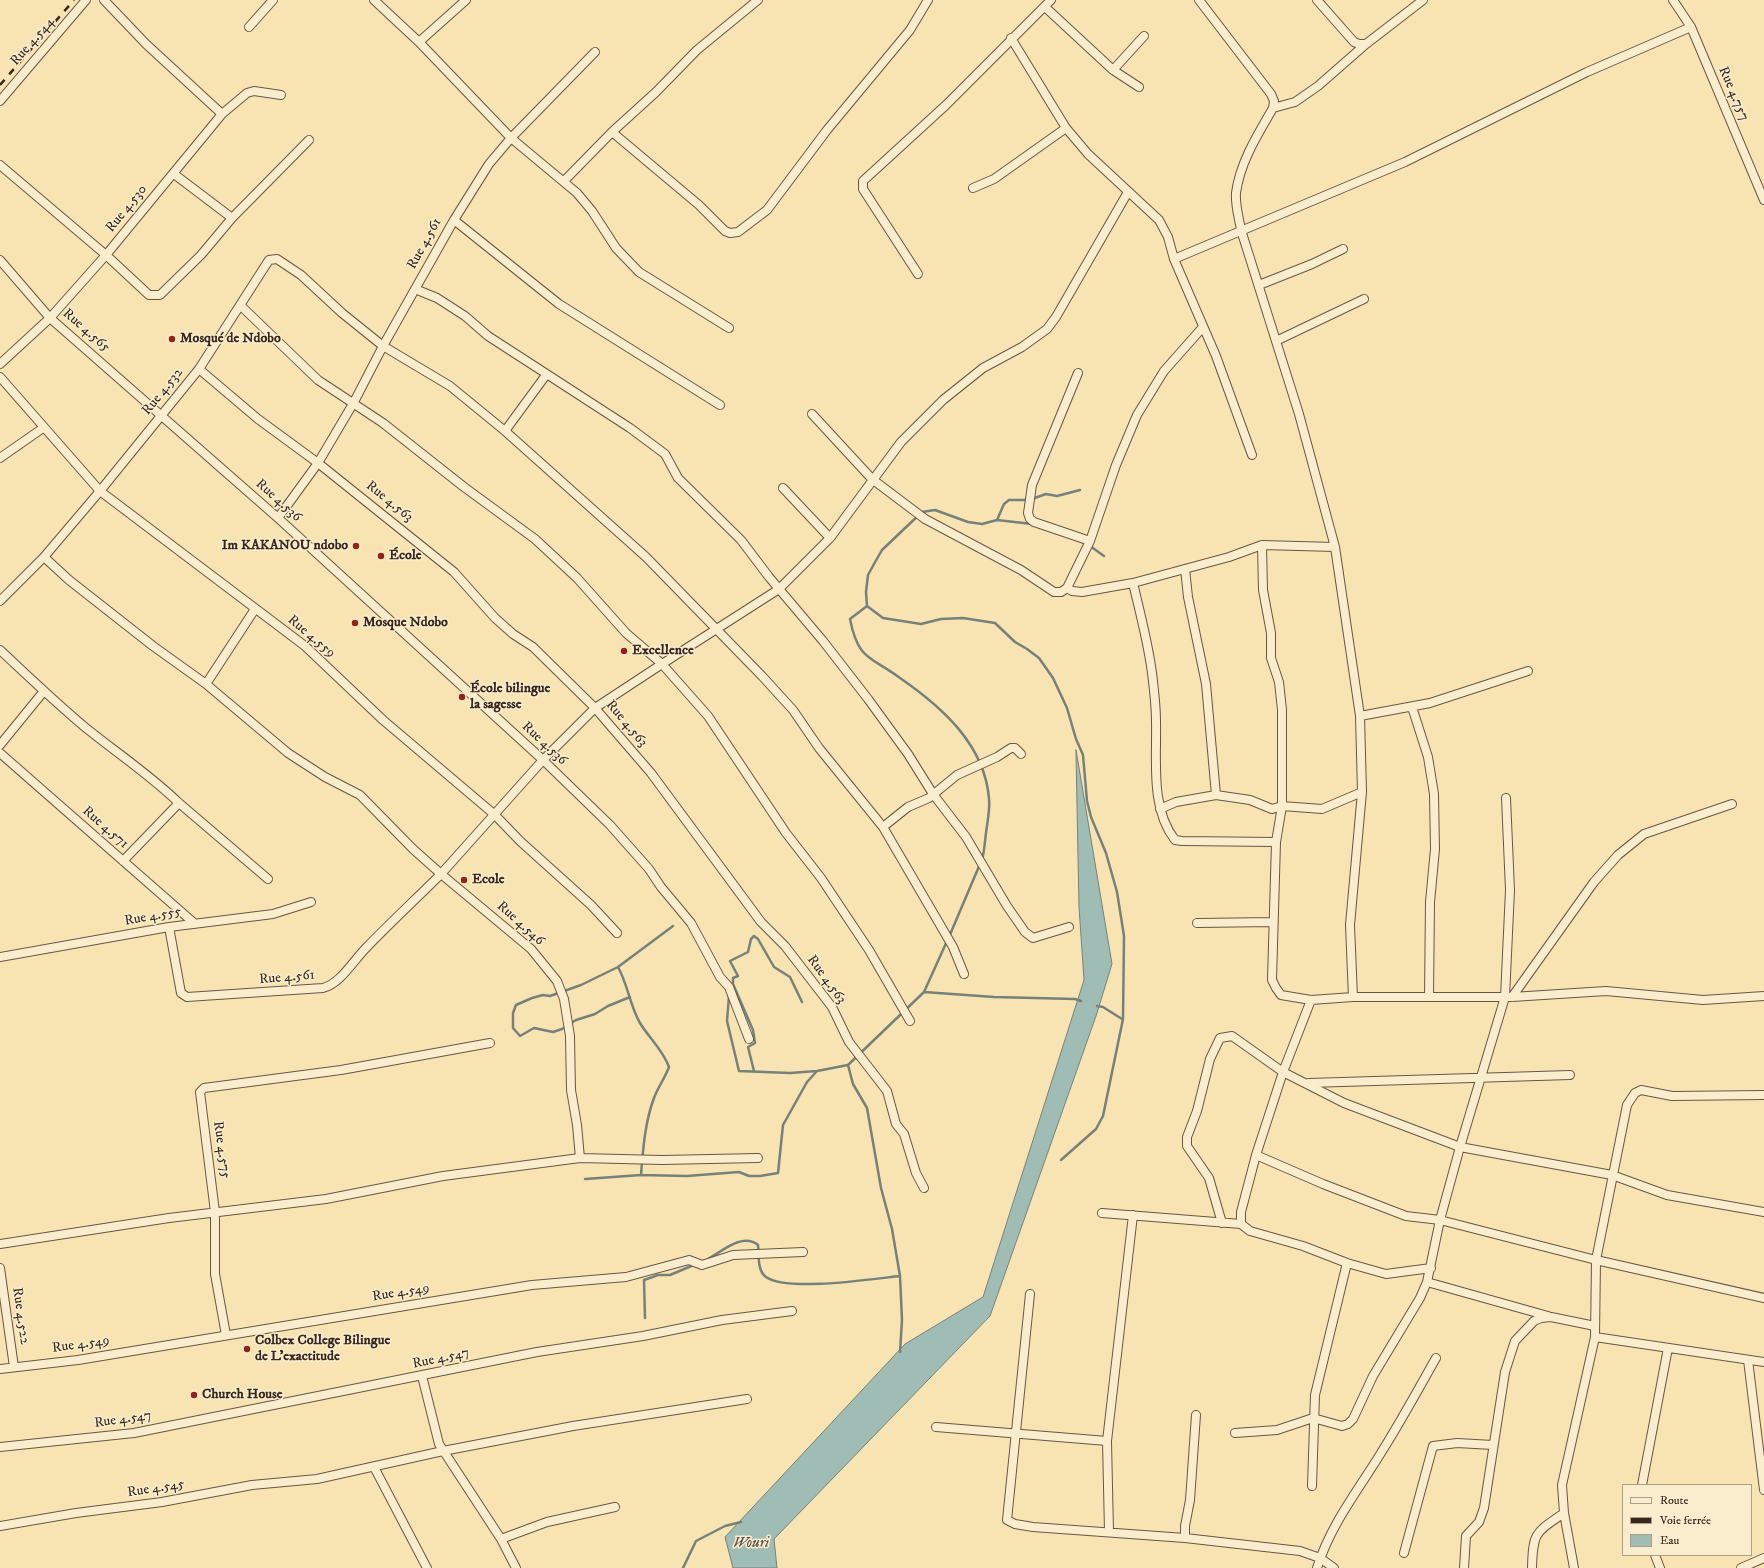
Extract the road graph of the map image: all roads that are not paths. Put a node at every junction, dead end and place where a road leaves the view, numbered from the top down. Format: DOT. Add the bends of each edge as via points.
graph roads {
  1 [pos="86,0"];
  2 [pos="104,0"];
  3 [pos="273,0"];
  4 [pos="374,0"];
  5 [pos="466,0"];
  6 [pos="758,0"];
  7 [pos="928,0"];
  8 [pos="1051,0"];
  9 [pos="1199,0"];
  10 [pos="1317,0"];
  11 [pos="1424,0"];
  12 [pos="1673,0"];
  13 [pos="1044,7"];
  14 [pos="249,27"];
  15 [pos="1691,28"];
  16 [pos="1144,36"];
  17 [pos="1011,38"];
  18 [pos="420,42"];
  19 [pos="1366,44"];
  20 [pos="595,52"];
  21 [pos="1113,70"];
  22 [pos="1139,87"];
  23 [pos="281,95"];
  24 [pos="0,101"];
  25 [pos="1273,108"];
  26 [pos="222,114"];
  27 [pos="1066,128"];
  28 [pos="612,132"];
  29 [pos="511,138"];
  30 [pos="309,140"];
  31 [pos="0,165"];
  32 [pos="174,174"];
  33 [pos="564,182"];
  34 [pos="973,188"];
  35 [pos="1128,192"];
  36 [pos="1764,200"];
  37 [pos="232,218"];
  38 [pos="454,220"];
  39 [pos="1241,230"];
  40 [pos="1343,249"];
  41 [pos="106,255"];
  42 [pos="1174,259"];
  43 [pos="0,260"];
  44 [pos="918,274"];
  45 [pos="1259,285"];
  46 [pos="415,289"];
  47 [pos="1364,299"];
  48 [pos="240,305"];
  49 [pos="50,318"];
  50 [pos="1203,327"];
  51 [pos="729,328"];
  52 [pos="1276,341"];
  53 [pos="383,346"];
  54 [pos="0,364"];
  55 [pos="199,369"];
  56 [pos="1078,373"];
  57 [pos="546,375"];
  58 [pos="0,377"];
  59 [pos="354,402"];
  60 [pos="720,405"];
  61 [pos="812,414"];
  62 [pos="161,415"];
  63 [pos="43,428"];
  64 [pos="506,431"];
  65 [pos="1252,455"];
  66 [pos="0,458"];
  67 [pos="318,462"];
  68 [pos="872,479"];
  69 [pos="783,488"];
  70 [pos="100,492"];
  71 [pos="278,518"];
  72 [pos="830,538"];
  73 [pos="1090,541"];
  74 [pos="1262,545"];
  75 [pos="1335,547"];
  76 [pos="44,557"];
  77 [pos="1185,569"];
  78 [pos="1133,583"];
  79 [pos="1067,588"];
  80 [pos="779,589"];
  81 [pos="0,601"];
  82 [pos="255,609"];
  83 [pos="716,629"];
  84 [pos="0,650"];
  85 [pos="662,664"];
  86 [pos="1528,671"];
  87 [pos="206,684"];
  88 [pos="44,691"];
  89 [pos="1412,707"];
  90 [pos="595,708"];
  91 [pos="1360,716"];
  92 [pos="0,745"];
  93 [pos="0,753"];
  94 [pos="1021,754"];
  95 [pos="543,760"];
  96 [pos="1362,792"];
  97 [pos="933,794"];
  98 [pos="1216,795"];
  99 [pos="1506,798"];
  100 [pos="179,803"];
  101 [pos="1732,804"];
  102 [pos="1282,806"];
  103 [pos="1160,809"];
  104 [pos="495,815"];
  105 [pos="883,827"];
  106 [pos="1276,842"];
  107 [pos="124,861"];
  108 [pos="441,874"];
  109 [pos="268,879"];
  110 [pos="310,902"];
  111 [pos="1273,922"];
  112 [pos="194,923"];
  113 [pos="1197,923"];
  114 [pos="169,927"];
  115 [pos="1069,927"];
  116 [pos="618,933"];
  117 [pos="0,957"];
  118 [pos="964,974"];
  119 [pos="1764,996"];
  120 [pos="1353,997"];
  121 [pos="1429,997"];
  122 [pos="1509,997"];
  123 [pos="1311,1000"];
  124 [pos="910,1021"];
  125 [pos="749,1039"];
  126 [pos="490,1044"];
  127 [pos="1284,1072"];
  128 [pos="1570,1075"];
  129 [pos="1480,1077"];
  130 [pos="1307,1083"];
  131 [pos="1764,1095"];
  132 [pos="1460,1147"];
  133 [pos="1256,1155"];
  134 [pos="580,1158"];
  135 [pos="758,1158"];
  136 [pos="1612,1176"];
  137 [pos="924,1188"];
  138 [pos="215,1212"];
  139 [pos="1764,1212"];
  140 [pos="1102,1213"];
  141 [pos="1133,1215"];
  142 [pos="1440,1220"];
  143 [pos="1222,1223"];
  144 [pos="1241,1224"];
  145 [pos="0,1244"];
  146 [pos="803,1252"];
  147 [pos="1596,1260"];
  148 [pos="1347,1263"];
  149 [pos="0,1268"];
  150 [pos="1431,1268"];
  151 [pos="1427,1282"];
  152 [pos="1030,1294"];
  153 [pos="1764,1298"];
  154 [pos="792,1311"];
  155 [pos="1551,1317"];
  156 [pos="1596,1326"];
  157 [pos="226,1335"];
  158 [pos="1595,1337"];
  159 [pos="1668,1348"];
  160 [pos="1436,1358"];
  161 [pos="1748,1360"];
  162 [pos="1764,1362"];
  163 [pos="14,1367"];
  164 [pos="0,1369"];
  165 [pos="422,1376"];
  166 [pos="747,1399"];
  167 [pos="1196,1415"];
  168 [pos="1313,1418"];
  169 [pos="936,1427"];
  170 [pos="1235,1433"];
  171 [pos="1015,1435"];
  172 [pos="1107,1441"];
  173 [pos="1493,1445"];
  174 [pos="0,1447"];
  175 [pos="443,1451"];
  176 [pos="374,1466"];
  177 [pos="1642,1484"];
  178 [pos="1312,1486"];
  179 [pos="1764,1490"];
  180 [pos="615,1506"];
  181 [pos="1564,1513"];
  182 [pos="0,1526"];
  183 [pos="1109,1532"];
  184 [pos="1185,1538"];
  185 [pos="501,1539"];
  186 [pos="1404,1553"];
  187 [pos="1655,1556"];
  188 [pos="1320,1558"];
  189 [pos="1764,1558"];
  190 [pos="427,1568"];
  191 [pos="516,1568"];
  192 [pos="1317,1568"];
  193 [pos="1334,1568"];
  194 [pos="1464,1568"];
  195 [pos="1532,1568"];
  196 [pos="1574,1568"];
  197 [pos="1660,1568"];
  198 [pos="1741,1568"];
  1 -- 24 [label="street, Rue 4.544"];
  2 -- 26 [label="street" via="146,44"];
  3 -- 14 [label="street"];
  4 -- 18 [label="street"];
  5 -- 18 [label="street"];
  6 -- 28 [label="street" via="697,50"];
  7 -- 28 [label="street" via="910,30 827,130 767,210 738,232 725,231 699,205"];
  8 -- 13 [label="street"];
  9 -- 25 [label="street" via="1271,94"];
  10 -- 19 [label="street" via="1354,42"];
  11 -- 19 [label="street"];
  12 -- 15 [label="street, Rue 4.757"];
  13 -- 17 [label="street"];
  13 -- 21 [label="street"];
  15 -- 36 [label="street, Rue 4.757"];
  15 -- 39 [label="street" via="1587,72 1405,162"];
  16 -- 21 [label="street"];
  17 -- 27 [label="street"];
  17 -- 44 [label="street" via="946,106 863,181 863,189"];
  18 -- 29 [label="street"];
  19 -- 25 [label="street" via="1318,86 1295,102"];
  20 -- 29 [label="street"];
  21 -- 22 [label="street"];
  23 -- 26 [label="street, Rue 4.530" via="254,91 247,93"];
  25 -- 39 [label="street" via="1243,163 1236,193"];
  26 -- 32 [label="street, Rue 4.530"];
  27 -- 34 [label="street" via="994,179"];
  27 -- 35 [label="street" via="1088,154"];
  28 -- 33 [label="street"];
  29 -- 33 [label="street"];
  29 -- 38 [label="street" via="489,164"];
  30 -- 37 [label="street"];
  31 -- 41 [label="street"];
  32 -- 37 [label="street"];
  32 -- 41 [label="street, Rue 4.530"];
  33 -- 51 [label="street" via="577,193 616,248 639,272"];
  35 -- 42 [label="street" via="1159,220 1168,237"];
  35 -- 68 [label="street" via="1047,329 1022,347 983,368 943,400 901,442"];
  37 -- 41 [label="street" via="201,255 160,295 150,295"];
  38 -- 46 [label="street, Rue 4.561"];
  38 -- 60 [label="street, Rue 4.561" via="559,304"];
  39 -- 42 [label="street"];
  39 -- 45 [label="street"];
  40 -- 45 [label="street"];
  41 -- 49 [label="street, Rue 4.530"];
  42 -- 50 [label="street"];
  43 -- 49 [label="street, Rue 4.565"];
  45 -- 52 [label="street"];
  46 -- 53 [label="street, Rue 4.561"];
  46 -- 57 [label="street" via="437,298 465,316 488,336"];
  47 -- 52 [label="street"];
  48 -- 53 [label="street, Rue 4.532" via="268,260 277,259 301,275"];
  48 -- 55 [label="street, Rue 4.532"];
  48 -- 59 [label="street" via="318,380"];
  49 -- 54 [label="street, Rue 4.530"];
  49 -- 62 [label="street, Rue 4.565"];
  50 -- 65 [label="street"];
  50 -- 73 [label="street" via="1164,371 1137,415"];
  52 -- 75 [label="street" via="1299,414"];
  53 -- 59 [label="street, Rue 4.561"];
  53 -- 64 [label="street" via="450,386"];
  55 -- 62 [label="street, Rue 4.532"];
  55 -- 67 [label="street, Rue 4.563" via="258,419"];
  56 -- 73 [label="street" via="1032,485 1028,513 1034,522"];
  57 -- 64 [label="street"];
  57 -- 80 [label="street" via="630,428 665,454 678,478 741,540"];
  58 -- 63 [label="street"];
  59 -- 67 [label="street, Rue 4.561"];
  59 -- 85 [label="street" via="535,539 577,578 626,633"];
  61 -- 68 [label="street"];
  62 -- 70 [label="street, Rue 4.532"];
  62 -- 71 [label="street, Rue 4.536"];
  63 -- 66 [label="street"];
  63 -- 70 [label="street"];
  64 -- 83 [label="street" via="646,558"];
  67 -- 71 [label="street, Rue 4.561"];
  67 -- 90 [label="street, Rue 4.563" via="454,572 495,618 533,647"];
  68 -- 72 [label="street"];
  68 -- 79 [label="street" via="926,519 1021,570 1054,592"];
  69 -- 72 [label="street"];
  70 -- 76 [label="street, Rue 4.532"];
  70 -- 82 [label="street, Rue 4.559"];
  71 -- 95 [label="street, Rue 4.536"];
  72 -- 80 [label="street"];
  73 -- 79 [label="street"];
  74 -- 75 [label="street"];
  74 -- 77 [label="street"];
  74 -- 102 [label="street" via="1263,590 1271,633 1271,658 1282,710"];
  75 -- 91 [label="street"];
  76 -- 81 [label="street, Rue 4.532"];
  76 -- 87 [label="street, Rue 4.546" via="122,622"];
  77 -- 78 [label="street"];
  77 -- 98 [label="street" via="1206,684"];
  78 -- 79 [label="street" via="1082,592 1072,592"];
  78 -- 103 [label="street" via="1152,673"];
  80 -- 83 [label="street"];
  80 -- 97 [label="street" via="868,699"];
  82 -- 87 [label="street"];
  82 -- 104 [label="street, Rue 4.559" via="305,646 383,720"];
  83 -- 85 [label="street"];
  83 -- 105 [label="street" via="793,710 819,748"];
  84 -- 88 [label="street"];
  85 -- 90 [label="street"];
  85 -- 124 [label="street" via="708,716 869,950"];
  86 -- 89 [label="street"];
  87 -- 108 [label="street, Rue 4.546" via="288,753 325,777 360,795"];
  88 -- 92 [label="street"];
  88 -- 100 [label="street"];
  89 -- 91 [label="street"];
  89 -- 121 [label="street" via="1428,758 1434,794 1435,850 1430,902"];
  90 -- 95 [label="street"];
  90 -- 137 [label="street, Rue 4.563" via="650,773 760,922 785,946 832,1007 849,1042 886,1091 896,1124 904,1134 916,1173"];
  91 -- 96 [label="street"];
  93 -- 107 [label="street, Rue 4.571"];
  94 -- 97 [label="street" via="1015,748 1011,748 998,757 957,775"];
  95 -- 104 [label="street"];
  95 -- 125 [label="street, Rue 4.536" via="649,868 661,887 682,910 720,977 729,987"];
  96 -- 102 [label="street" via="1322,809"];
  96 -- 120 [label="street" via="1350,925"];
  97 -- 105 [label="street" via="908,807"];
  97 -- 115 [label="street" via="966,837 1007,906 1029,937"];
  98 -- 102 [label="street" via="1250,800 1272,809"];
  98 -- 103 [label="street" via="1176,802"];
  99 -- 122 [label="street" via="1510,890"];
  100 -- 107 [label="street"];
  100 -- 109 [label="street"];
  101 -- 122 [label="street" via="1644,834 1618,854 1594,882"];
  102 -- 106 [label="street"];
  103 -- 106 [label="street" via="1175,840"];
  104 -- 108 [label="street"];
  104 -- 116 [label="street, Rue 4.559" via="520,841 592,905"];
  105 -- 118 [label="street" via="953,947"];
  106 -- 111 [label="street"];
  107 -- 112 [label="street, Rue 4.571"];
  108 -- 114 [label="street, Rue 4.561" via="347,969 323,988 187,998 181,993"];
  108 -- 134 [label="street, Rue 4.546" via="531,949 557,981 564,999 570,1036 571,1090"];
  110 -- 112 [label="street, Rue 4.555" via="273,914 216,923"];
  111 -- 113 [label="street"];
  111 -- 123 [label="street" via="1272,980 1281,995"];
  112 -- 114 [label="street, Rue 4.555"];
  114 -- 117 [label="street, Rue 4.555"];
  119 -- 122 [label="street" via="1703,1000 1606,991"];
  120 -- 121 [label="street"];
  120 -- 123 [label="street"];
  121 -- 122 [label="street"];
  122 -- 129 [label="street"];
  123 -- 127 [label="street"];
  126 -- 138 [label="street, Rue 4.575" via="348,1069 204,1088 200,1092"];
  127 -- 130 [label="street"];
  127 -- 133 [label="street"];
  127 -- 143 [label="street" via="1232,1036 1220,1038 1210,1059 1197,1111 1187,1137 1187,1146 1209,1178"];
  128 -- 129 [label="street"];
  129 -- 130 [label="street"];
  129 -- 132 [label="street"];
  130 -- 132 [label="street" via="1344,1103"];
  131 -- 136 [label="street" via="1672,1096 1641,1090 1635,1093 1627,1105"];
  132 -- 136 [label="street"];
  132 -- 142 [label="street"];
  133 -- 142 [label="street" via="1406,1216"];
  133 -- 144 [label="street" via="1241,1212"];
  134 -- 135 [label="street"];
  134 -- 138 [label="street" via="443,1176 326,1199"];
  136 -- 139 [label="street" via="1667,1195"];
  136 -- 147 [label="street"];
  138 -- 145 [label="street"];
  138 -- 157 [label="street, Rue 4.575" via="215,1274"];
  140 -- 141 [label="street"];
  141 -- 143 [label="street"];
  141 -- 172 [label="street"];
  142 -- 147 [label="street"];
  142 -- 150 [label="street"];
  143 -- 144 [label="street"];
  144 -- 148 [label="street" via="1250,1231 1303,1246"];
  146 -- 157 [label="street, Rue 4.549" via="733,1255 702,1265 688,1260 626,1277 532,1285"];
  147 -- 153 [label="street"];
  147 -- 156 [label="street"];
  148 -- 150 [label="street" via="1386,1274"];
  148 -- 168 [label="street" via="1315,1395"];
  149 -- 163 [label="street, Rue 4.522"];
  150 -- 151 [label="street"];
  151 -- 155 [label="street"];
  151 -- 168 [label="street" via="1373,1376 1353,1419 1342,1426"];
  152 -- 171 [label="street"];
  154 -- 165 [label="street, Rue 4.547" via="722,1320 643,1336 537,1352"];
  155 -- 156 [label="street"];
  155 -- 173 [label="street" via="1534,1321 1515,1340 1506,1372"];
  156 -- 158 [label="street"];
  157 -- 163 [label="street, Rue 4.549" via="78,1360"];
  158 -- 159 [label="street"];
  158 -- 181 [label="street" via="1565,1467 1562,1485"];
  159 -- 161 [label="street"];
  159 -- 177 [label="street"];
  160 -- 188 [label="street" via="1384,1449 1353,1495"];
  161 -- 162 [label="street"];
  161 -- 179 [label="street"];
  163 -- 164 [label="street, Rue 4.549"];
  165 -- 174 [label="street, Rue 4.547" via="134,1433"];
  165 -- 175 [label="street"];
  166 -- 175 [label="street, Rue 4.545" via="573,1426"];
  167 -- 184 [label="street"];
  168 -- 170 [label="street" via="1277,1430"];
  168 -- 178 [label="street"];
  169 -- 171 [label="street"];
  171 -- 172 [label="street"];
  171 -- 183 [label="street" via="1007,1520 1015,1524"];
  172 -- 183 [label="street"];
  173 -- 186 [label="street" via="1457,1443 1433,1446"];
  173 -- 194 [label="street" via="1484,1508 1479,1522 1466,1536"];
  175 -- 176 [label="street, Rue 4.545"];
  175 -- 185 [label="street"];
  176 -- 182 [label="street, Rue 4.545" via="317,1479 252,1485 162,1502"];
  176 -- 190 [label="street"];
  180 -- 185 [label="street" via="547,1522"];
  181 -- 195 [label="street" via="1536,1534 1533,1542"];
  181 -- 196 [label="street"];
  183 -- 184 [label="street"];
  184 -- 188 [label="street" via="1300,1551"];
  185 -- 191 [label="street"];
  187 -- 197 [label="street"];
  188 -- 192 [label="street"];
  188 -- 193 [label="street"];
  189 -- 198 [label="street"];
}
